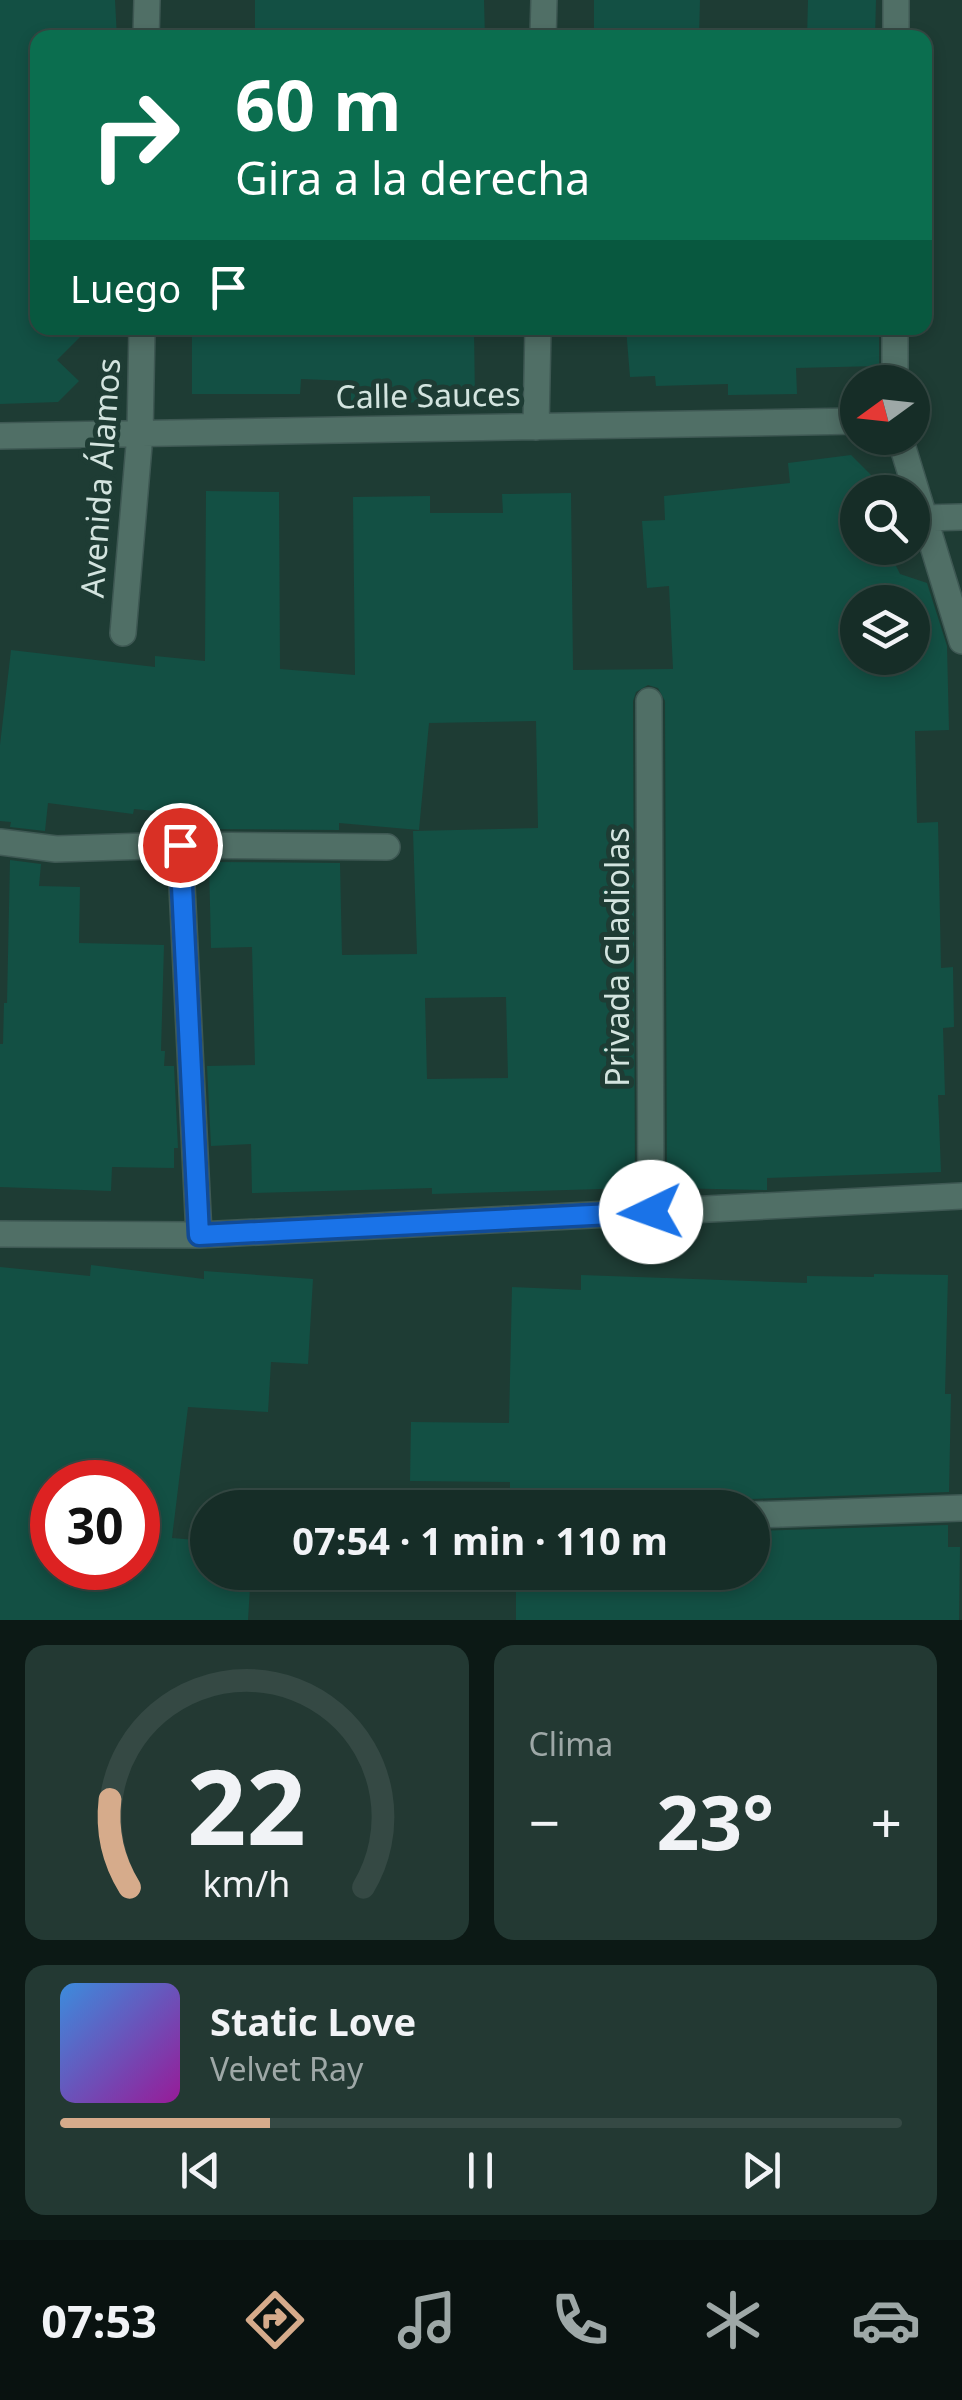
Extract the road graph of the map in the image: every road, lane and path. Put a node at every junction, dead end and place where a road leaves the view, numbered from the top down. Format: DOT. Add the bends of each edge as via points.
graph roads {
  1 [pos="147,0"];
  2 [pos="544,0"];
  3 [pos="896,0"];
  4 [pos="146,30"];
  5 [pos="544,30"];
  6 [pos="896,30"];
  7 [pos="142,335"];
  8 [pos="538,335"];
  9 [pos="895,335"];
  10 [pos="895,365"];
  11 [pos="840,421"];
  12 [pos="536,427"];
  13 [pos="140,434"];
  14 [pos="0,436"];
  15 [pos="962,516"];
  16 [pos="930,518"];
  17 [pos="930,537"];
  18 [pos="123,634"];
  19 [pos="962,641"];
  20 [pos="650,701"];
  21 [pos="0,842"];
  22 [pos="180,845"];
  23 [pos="387,847"];
  24 [pos="962,1196"];
  25 [pos="651,1212"];
  26 [pos="0,1234"];
  27 [pos="199,1235"];
  28 [pos="962,1508"];
  29 [pos="770,1514"];
  1 -- 4 [label="street"];
  2 -- 5 [label="street"];
  3 -- 6 [label="street"];
  7 -- 13 [label="street, Avenida Álamos"];
  8 -- 12 [label="street"];
  9 -- 10 [label="street"];
  11 -- 12 [label="street, Calle Sauces"];
  12 -- 13 [label="street, Calle Sauces"];
  13 -- 14 [label="street, Calle Sauces"];
  13 -- 18 [label="street, Avenida Álamos"];
  15 -- 16 [label="street"];
  17 -- 19 [label="street"];
  20 -- 25 [label="street, Privada Gladiolas"];
  21 -- 22 [label="street" via="56,849"];
  22 -- 23 [label="street"];
  22 -- 27 [label="street"];
  24 -- 25 [label="street"];
  25 -- 27 [label="street"];
  26 -- 27 [label="street"];
  28 -- 29 [label="street"];
}
